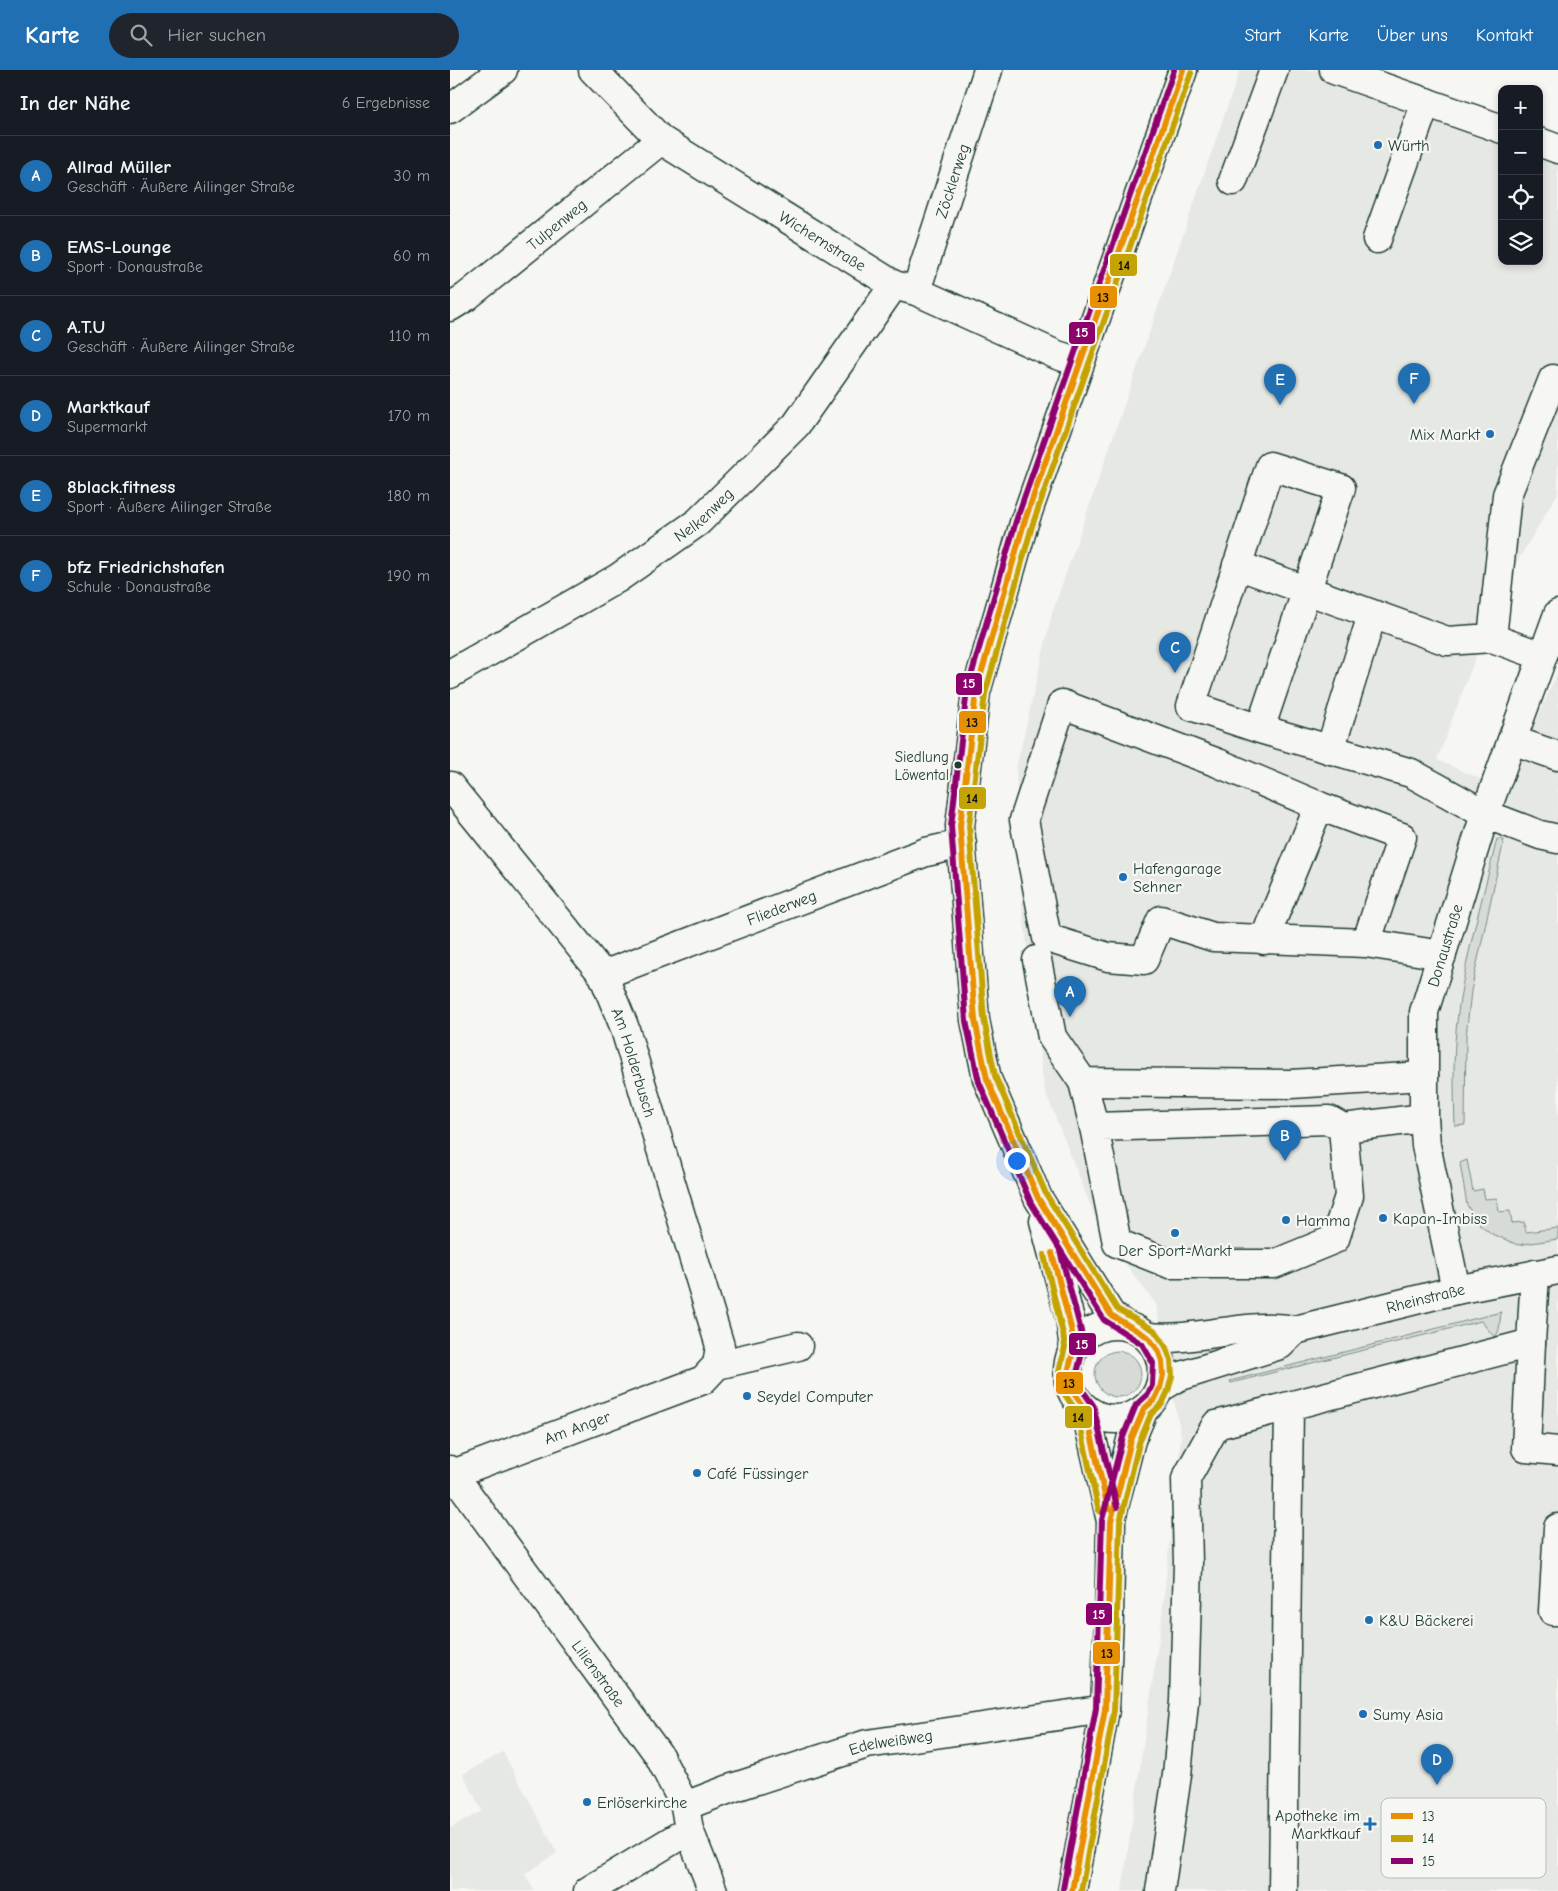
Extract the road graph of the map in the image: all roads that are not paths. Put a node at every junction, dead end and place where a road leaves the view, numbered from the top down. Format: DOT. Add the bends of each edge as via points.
graph roads {
  1 [pos="503,70"];
  2 [pos="593,70"];
  3 [pos="988,70"];
  4 [pos="1183,70"];
  5 [pos="1274,70"];
  6 [pos="1334,70"];
  7 [pos="1426,102"];
  8 [pos="450,109"];
  9 [pos="1498,128"];
  10 [pos="661,140"];
  11 [pos="1543,143"];
  12 [pos="1558,149"];
  13 [pos="1233,181"];
  14 [pos="1376,239"];
  15 [pos="905,288"];
  16 [pos="450,307"];
  17 [pos="1080,362"];
  18 [pos="1558,381"];
  19 [pos="1237,565"];
  20 [pos="1306,590"];
  21 [pos="1558,614"];
  22 [pos="1372,615"];
  23 [pos="1492,638"];
  24 [pos="1542,656"];
  25 [pos="450,674"];
  26 [pos="1260,730"];
  27 [pos="1512,740"];
  28 [pos="1330,750"];
  29 [pos="1557,754"];
  30 [pos="450,786"];
  31 [pos="1319,806"];
  32 [pos="1485,814"];
  33 [pos="1558,839"];
  34 [pos="962,844"];
  35 [pos="1264,940"];
  36 [pos="1366,944"];
  37 [pos="1442,955"];
  38 [pos="1037,960"];
  39 [pos="603,975"];
  40 [pos="1424,1076"];
  41 [pos="1083,1082"];
  42 [pos="1226,1084"];
  43 [pos="1130,1111"];
  44 [pos="1424,1118"];
  45 [pos="1094,1127"];
  46 [pos="1343,1128"];
  47 [pos="1038,1198"];
  48 [pos="1547,1272"];
  49 [pos="1456,1290"];
  50 [pos="1295,1330"];
  51 [pos="1137,1331"];
  52 [pos="1531,1343"];
  53 [pos="798,1346"];
  54 [pos="1074,1348"];
  55 [pos="710,1372"];
  56 [pos="1152,1398"];
  57 [pos="1289,1407"];
  58 [pos="1085,1408"];
  59 [pos="1558,1451"];
  60 [pos="451,1473"];
  61 [pos="1111,1521"];
  62 [pos="1558,1528"];
  63 [pos="1558,1611"];
  64 [pos="1105,1709"];
  65 [pos="687,1818"];
  66 [pos="588,1891"];
  67 [pos="713,1891"];
  68 [pos="1072,1891"];
  69 [pos="1160,1891"];
  70 [pos="1283,1891"];
  1 -- 8 [label="street"];
  2 -- 10 [label="street, Wichernstraße"];
  3 -- 15 [label="street, Zöcklerweg"];
  4 -- 17 [label="street"];
  5 -- 13 [label="street"];
  6 -- 7 [label="street"];
  7 -- 9 [label="street"];
  7 -- 14 [label="street"];
  10 -- 15 [label="street, Wichernstraße"];
  10 -- 16 [label="street, Tulpenweg"];
  11 -- 12 [label="street"];
  15 -- 17 [label="street, Wichernstraße" via="1056,355"];
  15 -- 25 [label="street, Nelkenweg" via="796,425 698,522 618,578"];
  17 -- 34 [label="street" via="1024,524 976,692 960,826"];
  18 -- 23 [label="street" via="1553,379 1507,495"];
  19 -- 20 [label="street"];
  19 -- 20 [label="street" via="1270,466 1341,488"];
  19 -- 26 [label="street" via="1191,706"];
  20 -- 22 [label="street"];
  20 -- 26 [label="street"];
  21 -- 24 [label="street, Donaustraße"];
  22 -- 23 [label="street" via="1447,640"];
  22 -- 28 [label="street"];
  23 -- 24 [label="street"];
  24 -- 27 [label="street, Donaustraße"];
  26 -- 28 [label="street"];
  27 -- 29 [label="street"];
  27 -- 32 [label="street, Donaustraße"];
  28 -- 32 [label="street" via="1411,773"];
  30 -- 39 [label="street, Am Holderbusch"];
  31 -- 35 [label="street"];
  31 -- 35 [label="street" via="1218,763 1062,704 1024,820 1047,938 1108,957 1144,960 1161,920 1213,937"];
  31 -- 36 [label="street" via="1402,837"];
  32 -- 33 [label="street" via="1540,836"];
  32 -- 37 [label="street, Donaustraße"];
  34 -- 39 [label="street, Fliederweg" via="926,852"];
  34 -- 47 [label="street" via="975,1020 987,1079"];
  35 -- 36 [label="street"];
  36 -- 37 [label="street"];
  37 -- 40 [label="street, Donaustraße" via="1424,1012"];
  38 -- 41 [label="street" via="1052,1037"];
  39 -- 55 [label="street, Am Holderbusch" via="624,1026 720,1346"];
  40 -- 42 [label="street" via="1291,1084"];
  40 -- 44 [label="street, Donaustraße"];
  41 -- 42 [label="street"];
  41 -- 45 [label="street"];
  42 -- 43 [label="street" via="1204,1107"];
  44 -- 46 [label="street"];
  44 -- 49 [label="street, Donaustraße" via="1426,1145"];
  45 -- 46 [label="street" via="1329,1120"];
  45 -- 46 [label="street" via="1117,1243 1170,1264 1274,1264 1335,1239 1349,1196"];
  47 -- 51 [label="street" via="1111,1315"];
  47 -- 54 [label="street" via="1070,1319"];
  48 -- 49 [label="street, Rheinstraße"];
  48 -- 52 [label="street"];
  49 -- 50 [label="street, Rheinstraße"];
  50 -- 51 [label="street, Rheinstraße" via="1273,1326 1171,1339"];
  50 -- 56 [label="street, Rheinstraße" via="1280,1345 1178,1377"];
  51 -- 54 [label="street" via="1108,1325 1096,1328"];
  51 -- 56 [label="street" via="1158,1350 1162,1362 1163,1374"];
  52 -- 57 [label="street"];
  52 -- 59 [label="street" via="1526,1448"];
  53 -- 55 [label="street, Am Anger"];
  54 -- 58 [label="street" via="1068,1372 1070,1387"];
  55 -- 60 [label="street, Am Anger"];
  56 -- 58 [label="street" via="1131,1417 1101,1417"];
  56 -- 61 [label="street" via="1131,1440"];
  57 -- 69 [label="street" via="1216,1425 1186,1478 1188,1563 1184,1701"];
  57 -- 70 [label="street"];
  58 -- 61 [label="street"];
  60 -- 65 [label="street, Lilienstraße" via="658,1754"];
  61 -- 64 [label="street"];
  62 -- 63 [label="street" via="1553,1611"];
  64 -- 65 [label="street, Edelweißweg" via="867,1744 732,1788"];
  64 -- 68 [label="street"];
  65 -- 66 [label="street, Edelweißweg"];
  65 -- 67 [label="street, Lilienstraße"];
}
